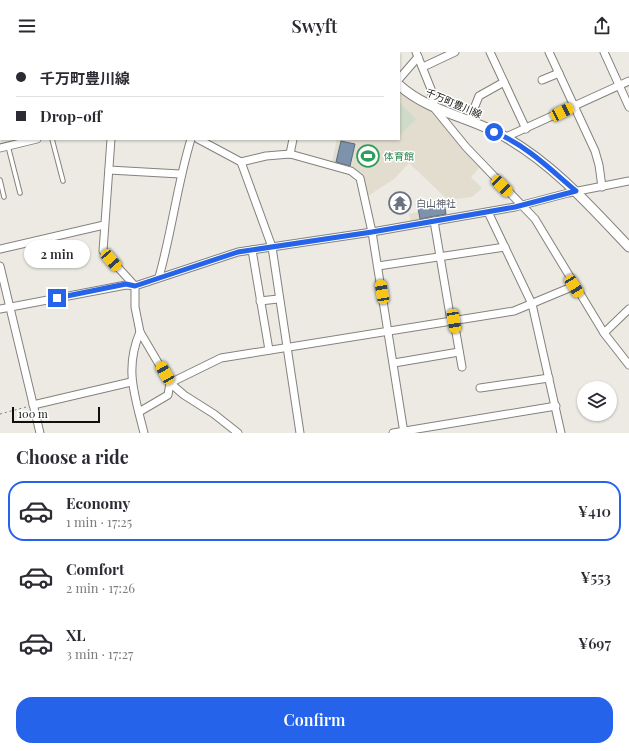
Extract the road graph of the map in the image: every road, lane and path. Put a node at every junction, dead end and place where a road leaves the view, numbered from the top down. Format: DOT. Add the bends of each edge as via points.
graph roads {
  1 [pos="455,52"];
  2 [pos="490,52"];
  3 [pos="549,52"];
  4 [pos="604,52"];
  5 [pos="417,54"];
  6 [pos="423,67"];
  7 [pos="559,73"];
  8 [pos="400,78"];
  9 [pos="542,80"];
  10 [pos="629,81"];
  11 [pos="504,82"];
  12 [pos="620,85"];
  13 [pos="400,86"];
  14 [pos="574,106"];
  15 [pos="629,107"];
  16 [pos="435,108"];
  17 [pos="469,121"];
  18 [pos="526,129"];
  19 [pos="506,137"];
  20 [pos="33,140"];
  21 [pos="52,140"];
  22 [pos="111,140"];
  23 [pos="191,140"];
  24 [pos="200,140"];
  25 [pos="294,140"];
  26 [pos="8,146"];
  27 [pos="0,148"];
  28 [pos="290,154"];
  29 [pos="241,162"];
  30 [pos="109,170"];
  31 [pos="180,174"];
  32 [pos="0,180"];
  33 [pos="629,181"];
  34 [pos="63,182"];
  35 [pos="602,187"];
  36 [pos="576,191"];
  37 [pos="20,193"];
  38 [pos="4,197"];
  39 [pos="522,205"];
  40 [pos="488,212"];
  41 [pos="434,221"];
  42 [pos="104,225"];
  43 [pos="372,232"];
  44 [pos="272,247"];
  45 [pos="505,247"];
  46 [pos="629,247"];
  47 [pos="0,249"];
  48 [pos="252,250"];
  49 [pos="440,257"];
  50 [pos="0,266"];
  51 [pos="378,266"];
  52 [pos="159,277"];
  53 [pos="135,286"];
  54 [pos="574,286"];
  55 [pos="278,299"];
  56 [pos="260,301"];
  57 [pos="532,304"];
  58 [pos="10,307"];
  59 [pos="0,309"];
  60 [pos="629,309"];
  61 [pos="452,321"];
  62 [pos="140,332"];
  63 [pos="388,332"];
  64 [pos="604,333"];
  65 [pos="286,347"];
  66 [pos="269,350"];
  67 [pos="459,352"];
  68 [pos="628,363"];
  69 [pos="394,364"];
  70 [pos="462,367"];
  71 [pos="548,378"];
  72 [pos="131,382"];
  73 [pos="170,383"];
  74 [pos="480,388"];
  75 [pos="33,405"];
  76 [pos="556,406"];
  77 [pos="139,412"];
  78 [pos="0,414"];
  79 [pos="404,432"];
  80 [pos="40,433"];
  81 [pos="144,433"];
  82 [pos="238,433"];
  83 [pos="300,433"];
  84 [pos="393,433"];
  85 [pos="561,433"];
  1 -- 6 [label="street"];
  2 -- 11 [label="street"];
  3 -- 7 [label="street"];
  4 -- 12 [label="street"];
  5 -- 6 [label="street"];
  5 -- 8 [label="street"];
  6 -- 16 [label="street"];
  7 -- 9 [label="street"];
  7 -- 14 [label="street"];
  10 -- 12 [label="street"];
  11 -- 17 [label="street" via="479,96"];
  11 -- 18 [label="street"];
  12 -- 14 [label="street"];
  12 -- 15 [label="street"];
  13 -- 16 [label="main road, 千万町豊川線"];
  14 -- 18 [label="street"];
  14 -- 35 [label="street" via="595,151"];
  16 -- 17 [label="main road, 千万町豊川線"];
  16 -- 39 [label="street" via="466,148"];
  17 -- 19 [label="main road, 千万町豊川線"];
  18 -- 19 [label="street"];
  19 -- 36 [label="main road, 千万町豊川線" via="541,160"];
  20 -- 26 [label="street"];
  21 -- 34 [label="lane"];
  22 -- 30 [label="street"];
  23 -- 31 [label="street"];
  24 -- 29 [label="street"];
  25 -- 28 [label="street"];
  26 -- 27 [label="street"];
  26 -- 37 [label="lane"];
  28 -- 29 [label="street"];
  28 -- 43 [label="street" via="351,171 360,178"];
  29 -- 44 [label="street"];
  30 -- 31 [label="street"];
  30 -- 42 [label="street"];
  31 -- 52 [label="street" via="170,240"];
  32 -- 38 [label="lane"];
  33 -- 35 [label="street"];
  35 -- 36 [label="street"];
  36 -- 39 [label="street"];
  36 -- 46 [label="main road, 千万町豊川線"];
  39 -- 40 [label="street"];
  39 -- 54 [label="street" via="535,219"];
  40 -- 41 [label="street"];
  40 -- 45 [label="street"];
  41 -- 43 [label="street"];
  41 -- 49 [label="street"];
  42 -- 47 [label="street"];
  42 -- 53 [label="street" via="103,251"];
  43 -- 44 [label="street"];
  43 -- 51 [label="street"];
  44 -- 48 [label="street"];
  44 -- 55 [label="street"];
  45 -- 49 [label="street"];
  45 -- 57 [label="street"];
  48 -- 52 [label="street"];
  48 -- 56 [label="street"];
  49 -- 51 [label="street"];
  49 -- 61 [label="street"];
  50 -- 58 [label="street"];
  51 -- 63 [label="street"];
  52 -- 53 [label="street"];
  53 -- 58 [label="street" via="126,284"];
  53 -- 62 [label="street" via="135,307"];
  54 -- 57 [label="street"];
  54 -- 64 [label="street"];
  55 -- 56 [label="street"];
  55 -- 65 [label="street"];
  56 -- 66 [label="street"];
  57 -- 61 [label="street" via="514,311"];
  57 -- 71 [label="street"];
  58 -- 59 [label="street"];
  58 -- 75 [label="street"];
  60 -- 64 [label="street"];
  61 -- 63 [label="street"];
  61 -- 67 [label="street"];
  62 -- 72 [label="street" via="134,347"];
  62 -- 73 [label="street"];
  63 -- 65 [label="street"];
  63 -- 69 [label="street"];
  64 -- 68 [label="street"];
  65 -- 66 [label="street"];
  65 -- 83 [label="street"];
  66 -- 73 [label="street" via="220,358"];
  67 -- 69 [label="street"];
  67 -- 70 [label="street"];
  69 -- 79 [label="street"];
  71 -- 74 [label="street"];
  71 -- 76 [label="street"];
  72 -- 75 [label="street"];
  72 -- 77 [label="street"];
  73 -- 77 [label="street" via="168,395"];
  73 -- 82 [label="street" via="184,396 214,414"];
  75 -- 78 [label="path"];
  75 -- 80 [label="street"];
  76 -- 79 [label="street"];
  76 -- 85 [label="street"];
  77 -- 81 [label="street"];
  79 -- 84 [label="street"];
}
